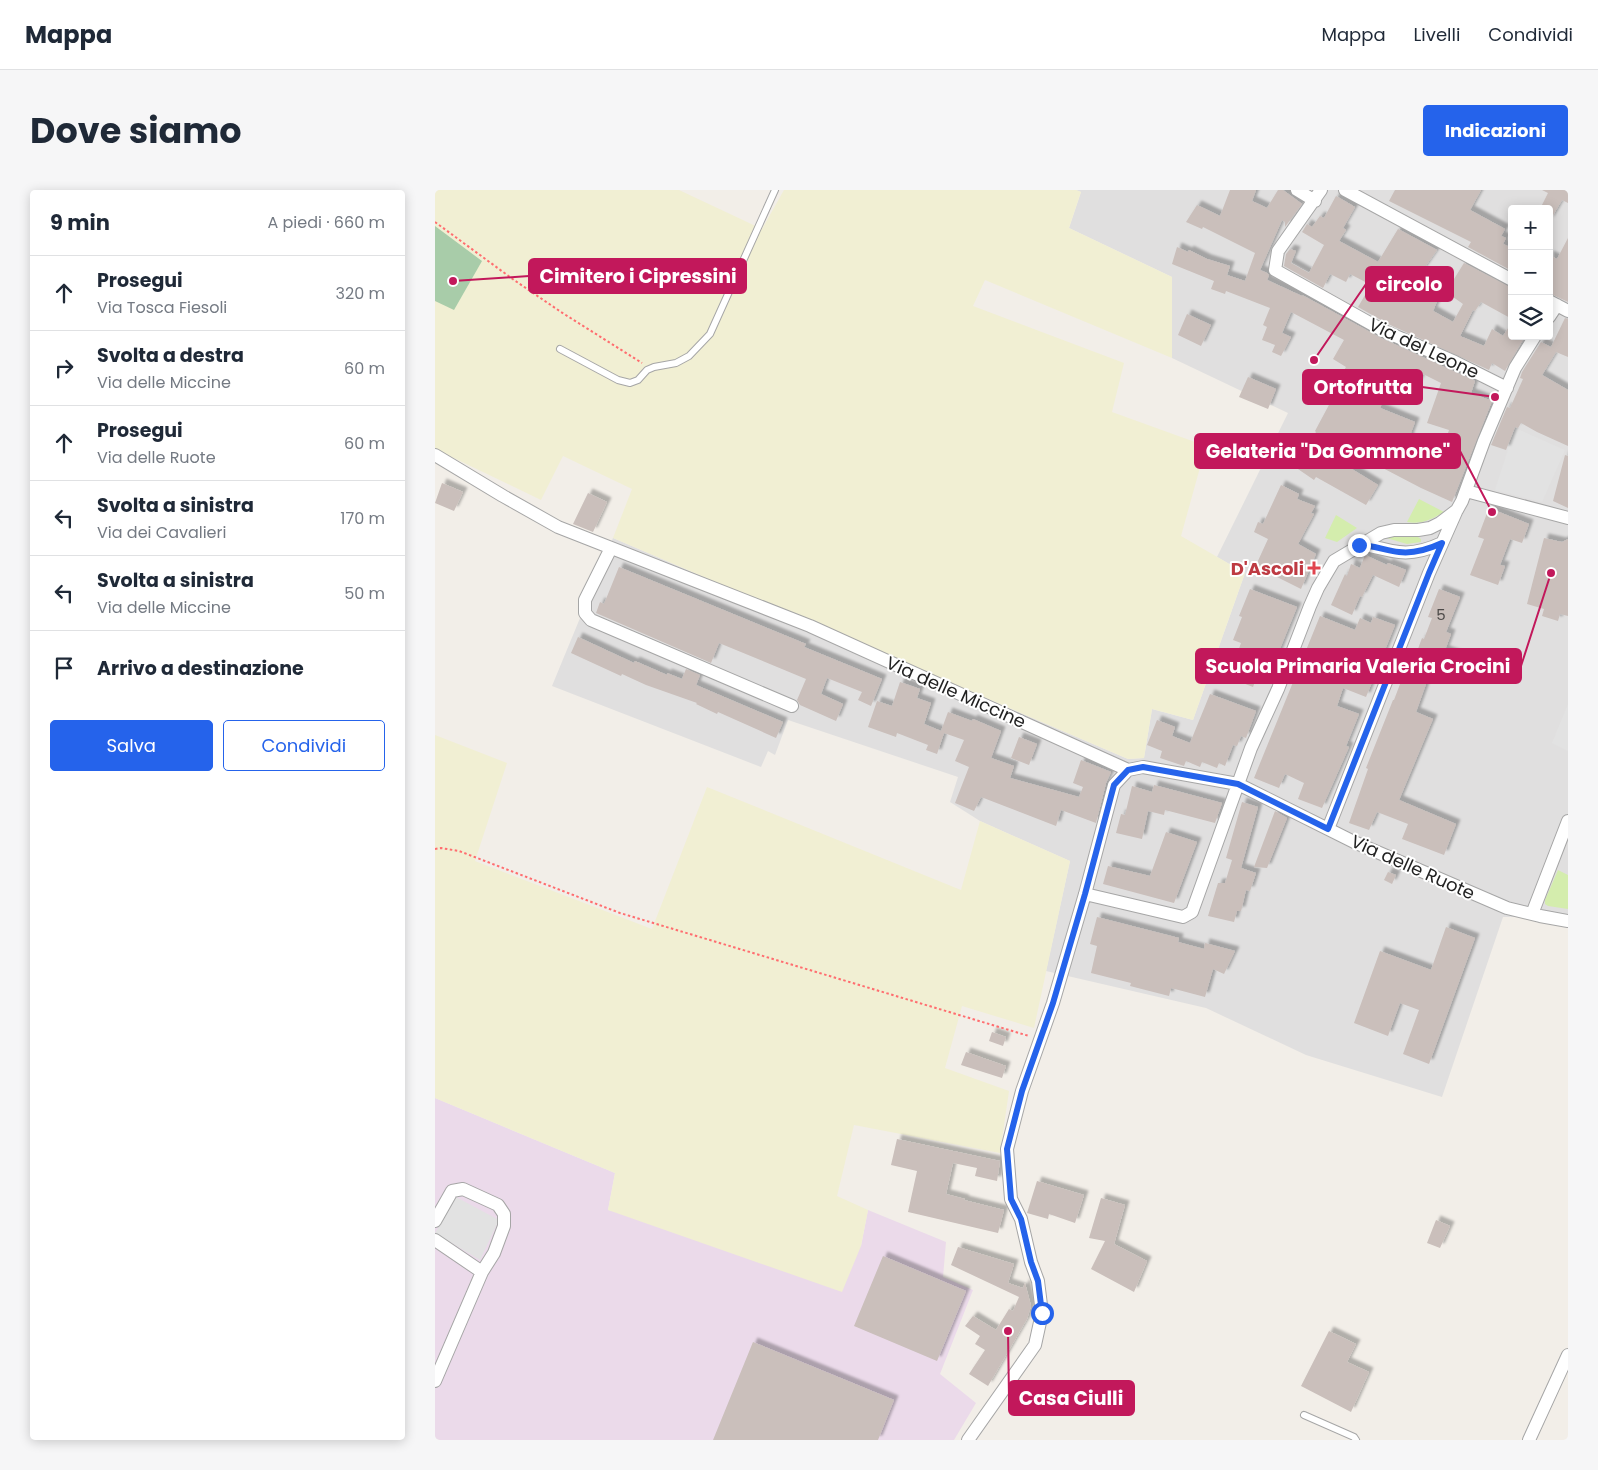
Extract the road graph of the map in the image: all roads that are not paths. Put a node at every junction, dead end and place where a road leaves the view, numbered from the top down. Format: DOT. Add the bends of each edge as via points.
graph roads {
  1 [pos="775,190"];
  2 [pos="1297,190"];
  3 [pos="1345,190"];
  4 [pos="1318,195"];
  5 [pos="1508,278"];
  6 [pos="1532,340"];
  7 [pos="560,349"];
  8 [pos="1507,388"];
  9 [pos="435,456"];
  10 [pos="1466,491"];
  11 [pos="1457,510"];
  12 [pos="1568,518"];
  13 [pos="1442,543"];
  14 [pos="1359,545"];
  15 [pos="611,548"];
  16 [pos="792,706"];
  17 [pos="1128,770"];
  18 [pos="1238,784"];
  19 [pos="1568,821"];
  20 [pos="1328,829"];
  21 [pos="1085,894"];
  22 [pos="1532,914"];
  23 [pos="1568,921"];
  24 [pos="435,1221"];
  25 [pos="435,1240"];
  26 [pos="482,1272"];
  27 [pos="1568,1355"];
  28 [pos="435,1381"];
  29 [pos="1305,1415"];
  30 [pos="968,1440"];
  31 [pos="1356,1440"];
  32 [pos="1529,1440"];
  1 -- 7 [label="lane" via="710,334 689,356 676,363 651,368 630,383"];
  2 -- 4 [label="street, Via del Leone"];
  3 -- 5 [label="street"];
  4 -- 8 [label="street, Via del Leone" via="1278,251 1275,270 1384,331"];
  6 -- 8 [label="street"];
  8 -- 10 [label="street" via="1483,441"];
  9 -- 15 [label="street, Via delle Miccine" via="558,527"];
  10 -- 11 [label="street"];
  10 -- 12 [label="street"];
  11 -- 13 [label="street"];
  11 -- 14 [label="street" via="1430,528 1381,533"];
  13 -- 14 [label="street" via="1411,553"];
  13 -- 20 [label="street"];
  14 -- 18 [label="street" via="1334,561 1318,588"];
  15 -- 16 [label="street" via="585,600 585,613 591,620"];
  15 -- 17 [label="street, Via delle Miccine" via="810,626"];
  17 -- 18 [label="street, Via delle Miccine" via="1143,767"];
  17 -- 21 [label="street" via="1114,785"];
  18 -- 20 [label="street, Via delle Ruote"];
  18 -- 21 [label="street" via="1192,912 1183,916"];
  19 -- 22 [label="street"];
  20 -- 22 [label="street, Via delle Ruote" via="1507,908"];
  21 -- 30 [label="street" via="1053,1003 1022,1091 1007,1149 1011,1199 1021,1219 1038,1281 1042,1313 1035,1345"];
  22 -- 23 [label="street, Via delle Ruote"];
  24 -- 26 [label="street" via="452,1190 463,1190 497,1205 504,1214 503,1226 494,1253"];
  25 -- 26 [label="street"];
  26 -- 28 [label="street"];
  27 -- 32 [label="street"];
  29 -- 31 [label="lane"];
}
